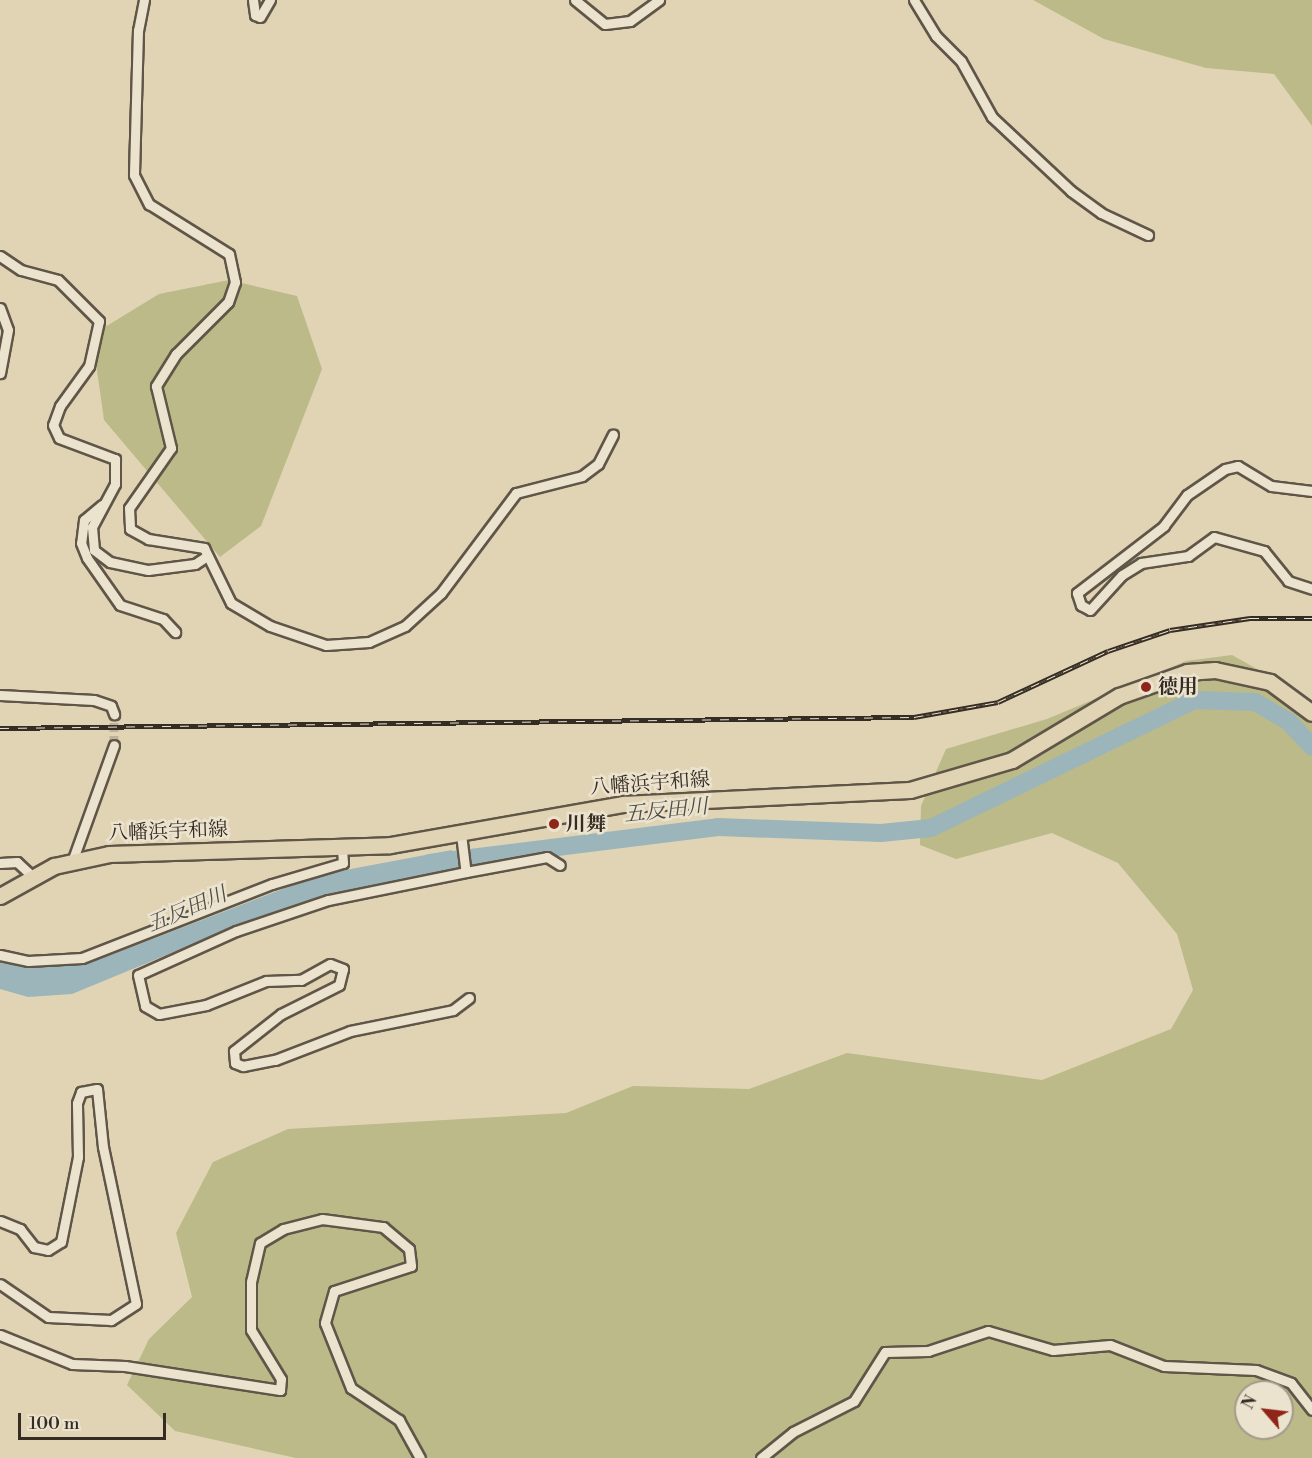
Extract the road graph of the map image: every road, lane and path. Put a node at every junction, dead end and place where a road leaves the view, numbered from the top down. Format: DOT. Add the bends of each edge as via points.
graph roads {
  1 [pos="144,0"];
  2 [pos="253,0"];
  3 [pos="270,0"];
  4 [pos="575,0"];
  5 [pos="659,0"];
  6 [pos="914,0"];
  7 [pos="1148,235"];
  8 [pos="0,256"];
  9 [pos="0,308"];
  10 [pos="0,373"];
  11 [pos="613,435"];
  12 [pos="1312,491"];
  13 [pos="106,501"];
  14 [pos="207,556"];
  15 [pos="1312,589"];
  16 [pos="176,632"];
  17 [pos="0,695"];
  18 [pos="1312,713"];
  19 [pos="114,714"];
  20 [pos="114,745"];
  21 [pos="462,839"];
  22 [pos="342,849"];
  23 [pos="73,859"];
  24 [pos="0,863"];
  25 [pos="560,865"];
  26 [pos="466,870"];
  27 [pos="33,877"];
  28 [pos="0,896"];
  29 [pos="0,955"];
  30 [pos="469,998"];
  31 [pos="0,1221"];
  32 [pos="0,1284"];
  33 [pos="0,1335"];
  34 [pos="1312,1410"];
  35 [pos="420,1458"];
  36 [pos="761,1458"];
  1 -- 14 [label="street" via="134,175 149,204 229,254 235,282 228,302 161,375 157,405 171,448 126,520 138,536 192,543"];
  2 -- 3 [label="street" via="255,15 260,16"];
  4 -- 5 [label="street" via="605,24 630,21"];
  6 -- 7 [label="street" via="936,36 961,61 992,117 1071,191 1101,213"];
  8 -- 13 [label="street" via="21,270 66,285 99,321 89,366 60,406 54,425 59,438 115,459 118,469"];
  9 -- 10 [label="street" via="8,330"];
  11 -- 14 [label="street" via="598,464 582,476 516,493 441,593 405,626 369,642 326,645 270,626 231,603"];
  12 -- 15 [label="street" via="1271,486 1238,466 1225,469 1187,495 1164,526 1077,593 1081,605 1090,609 1101,604 1122,574 1141,563 1182,558 1214,537 1264,550 1288,581"];
  13 -- 14 [label="street" via="91,539 110,562 148,570 195,564"];
  13 -- 16 [label="street" via="84,520 81,543 87,558 120,605 163,619"];
  17 -- 19 [label="street" via="94,700 111,706"];
  18 -- 21 [label="main road, 八幡浜宇和線" via="1270,682 1215,670 1186,672 1119,696 1012,760 910,790 855,797 623,804"];
  20 -- 23 [label="street"];
  21 -- 22 [label="main road, 八幡浜宇和線"];
  21 -- 26 [label="street"];
  22 -- 23 [label="main road, 八幡浜宇和線"];
  22 -- 29 [label="street" via="343,863 272,884 93,954 28,961"];
  23 -- 27 [label="main road, 八幡浜宇和線"];
  24 -- 27 [label="street" via="17,862"];
  25 -- 26 [label="street" via="547,857"];
  26 -- 30 [label="street" via="328,900 236,932 138,975 144,1005 159,1014 206,1005 266,981 301,980 339,965 344,977 339,985 281,1014 234,1051 235,1063 243,1066 275,1060 350,1031 453,1010"];
  27 -- 28 [label="main road, 八幡浜宇和線"];
  31 -- 32 [label="street" via="20,1229 34,1247 48,1250 61,1242 78,1157 77,1103 89,1087 97,1089 103,1146 136,1304 111,1320 48,1317"];
  33 -- 35 [label="street" via="72,1364 125,1366 280,1390 281,1378 251,1330 251,1282 260,1243 283,1229 322,1219 383,1227 409,1249 411,1266 334,1291 326,1323 351,1388 399,1420"];
  34 -- 36 [label="street" via="1291,1383 1256,1370 1164,1366 1110,1345 1053,1350 988,1331 928,1351 885,1352 854,1401 793,1432"];
}
